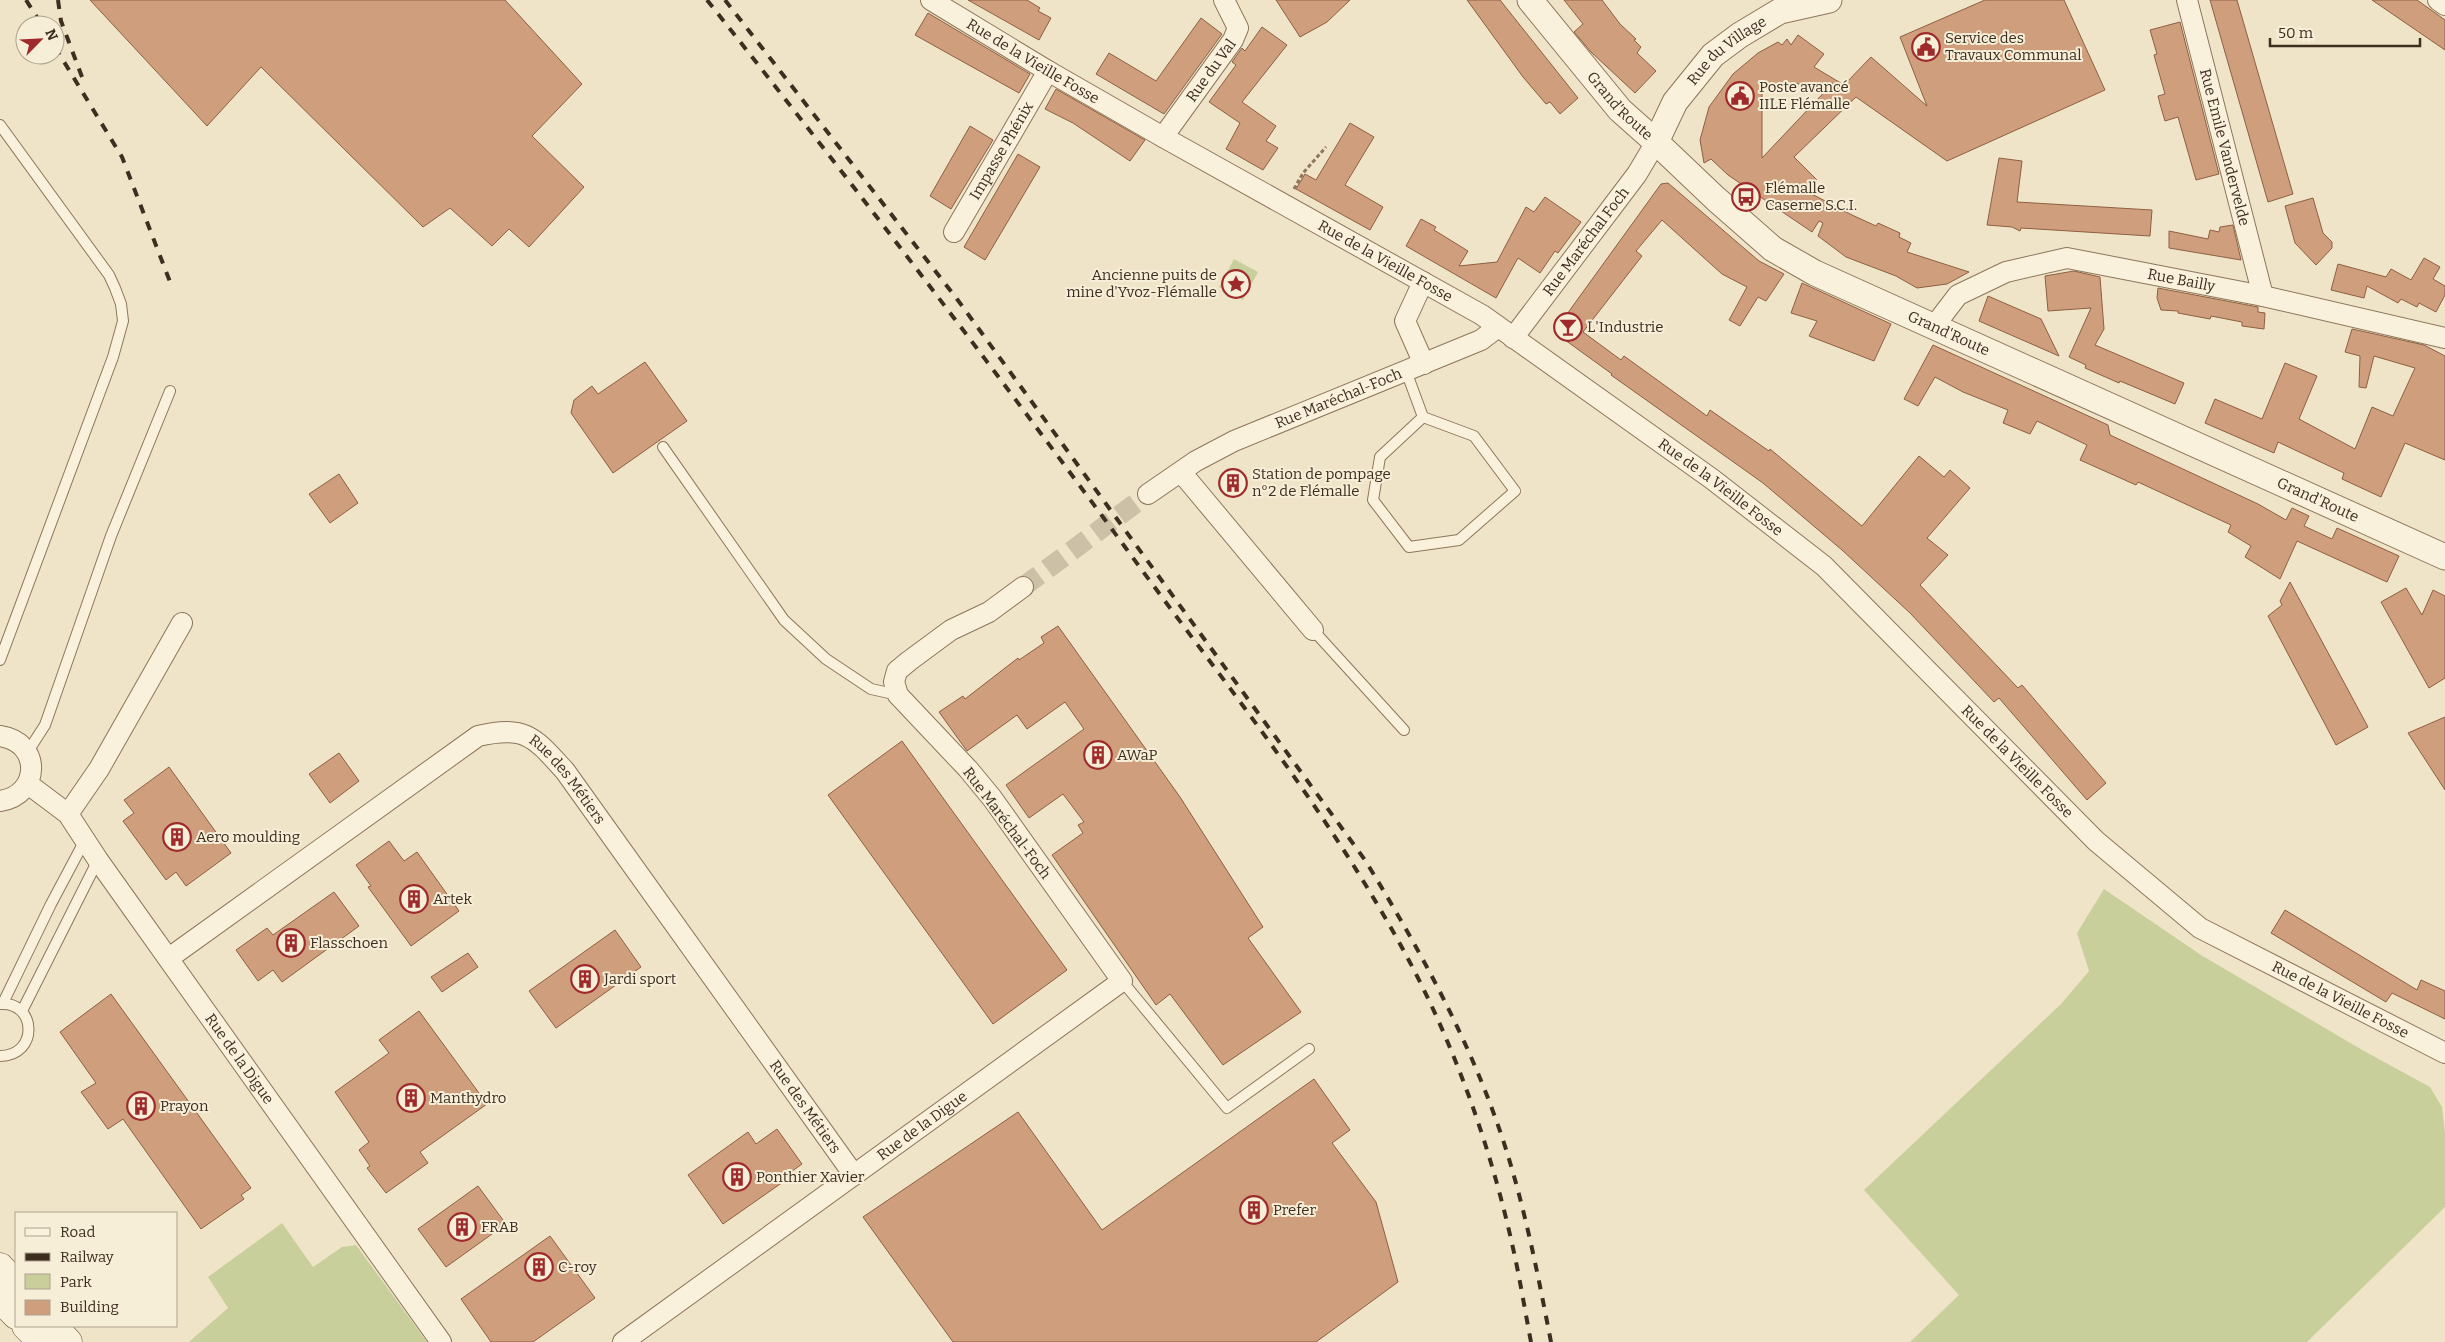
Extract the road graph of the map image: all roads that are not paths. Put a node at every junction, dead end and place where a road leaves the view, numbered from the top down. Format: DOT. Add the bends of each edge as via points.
graph roads {
  1 [pos="931,0"];
  2 [pos="1224,0"];
  3 [pos="1530,0"];
  4 [pos="1829,0"];
  5 [pos="2187,0"];
  6 [pos="2438,0"];
  7 [pos="2445,5"];
  8 [pos="1779,6"];
  9 [pos="1048,71"];
  10 [pos="0,125"];
  11 [pos="1163,137"];
  12 [pos="1656,142"];
  13 [pos="954,232"];
  14 [pos="1423,282"];
  15 [pos="2263,296"];
  16 [pos="1935,325"];
  17 [pos="1505,333"];
  18 [pos="2445,338"];
  19 [pos="1415,368"];
  20 [pos="170,391"];
  21 [pos="1423,417"];
  22 [pos="663,447"];
  23 [pos="1181,472"];
  24 [pos="1148,494"];
  25 [pos="2445,557"];
  26 [pos="1023,587"];
  27 [pos="182,623"];
  28 [pos="1313,630"];
  29 [pos="0,660"];
  30 [pos="898,695"];
  31 [pos="1404,730"];
  32 [pos="0,736"];
  33 [pos="27,753"];
  34 [pos="28,784"];
  35 [pos="0,802"];
  36 [pos="68,814"];
  37 [pos="85,840"];
  38 [pos="98,860"];
  39 [pos="169,958"];
  40 [pos="1122,981"];
  41 [pos="1,1003"];
  42 [pos="22,1012"];
  43 [pos="1309,1049"];
  44 [pos="2445,1053"];
  45 [pos="0,1056"];
  46 [pos="854,1176"];
  47 [pos="0,1267"];
  48 [pos="15,1284"];
  49 [pos="0,1298"];
  50 [pos="15,1314"];
  51 [pos="27,1327"];
  52 [pos="54,1327"];
  53 [pos="42,1342"];
  54 [pos="68,1342"];
  55 [pos="441,1342"];
  56 [pos="623,1342"];
  1 -- 9 [label="street, Rue de la Vieille Fosse"];
  2 -- 11 [label="street, Rue du Val" via="1238,28 1234,40"];
  3 -- 12 [label="street, Grand'Route" via="1620,110"];
  4 -- 8 [label="street, Rue du Village"];
  5 -- 15 [label="street, Rue Emile Vandervelde"];
  6 -- 7 [label="street"];
  8 -- 12 [label="street, Rue du Village" via="1713,55 1675,102"];
  9 -- 11 [label="street, Rue de la Vieille Fosse"];
  9 -- 13 [label="street, Impasse Phénix"];
  10 -- 29 [label="lane" via="109,275 121,304 123,320 113,358"];
  11 -- 14 [label="street, Rue de la Vieille Fosse"];
  12 -- 16 [label="street, Grand'Route" via="1773,249 1816,272"];
  12 -- 17 [label="street, Rue Maréchal Foch" via="1637,174"];
  14 -- 17 [label="street, Rue de la Vieille Fosse" via="1482,315"];
  14 -- 19 [label="street" via="1405,321"];
  15 -- 16 [label="street, Rue Bailly" via="2067,258 2006,272 1958,294"];
  15 -- 18 [label="street, Rue Bailly"];
  16 -- 25 [label="street, Grand'Route"];
  17 -- 19 [label="street, Rue Maréchal-Foch"];
  17 -- 44 [label="street, Rue de la Vieille Fosse" via="1712,479 1824,566 2096,841 2200,928"];
  19 -- 21 [label="lane"];
  19 -- 23 [label="street, Rue Maréchal-Foch" via="1234,441"];
  20 -- 33 [label="lane" via="111,536 45,724"];
  21 -- 21 [label="lane" via="1474,436 1515,491 1459,540 1409,547 1373,500 1380,458"];
  22 -- 30 [label="lane" via="784,620 826,659 871,689"];
  23 -- 24 [label="street, Rue Maréchal-Foch"];
  23 -- 28 [label="street"];
  26 -- 30 [label="street" via="989,612 951,630 897,671 894,682"];
  27 -- 36 [label="street" via="99,769"];
  28 -- 31 [label="lane"];
  30 -- 40 [label="street, Rue Maréchal-Foch" via="992,798"];
  32 -- 33 [label="street" via="12,738"];
  33 -- 34 [label="street" via="31,763"];
  34 -- 35 [label="street" via="20,794"];
  34 -- 36 [label="street, Rue de la Digue"];
  36 -- 37 [label="street, Rue de la Digue"];
  37 -- 38 [label="street, Rue de la Digue"];
  37 -- 41 [label="lane"];
  38 -- 39 [label="street, Rue de la Digue"];
  38 -- 42 [label="lane"];
  39 -- 46 [label="street, Rue des Métiers" via="478,736 501,731 520,734 538,742 565,771"];
  39 -- 55 [label="street, Rue de la Digue"];
  40 -- 43 [label="lane" via="1227,1108"];
  40 -- 46 [label="street, Rue de la Digue"];
  41 -- 42 [label="lane" via="10,1004"];
  42 -- 45 [label="lane" via="29,1026 26,1042 14,1054"];
  46 -- 56 [label="street, Rue de la Digue"];
  47 -- 48 [label="main road"];
  49 -- 50 [label="main road"];
  51 -- 53 [label="main road"];
  52 -- 54 [label="main road"];
}
